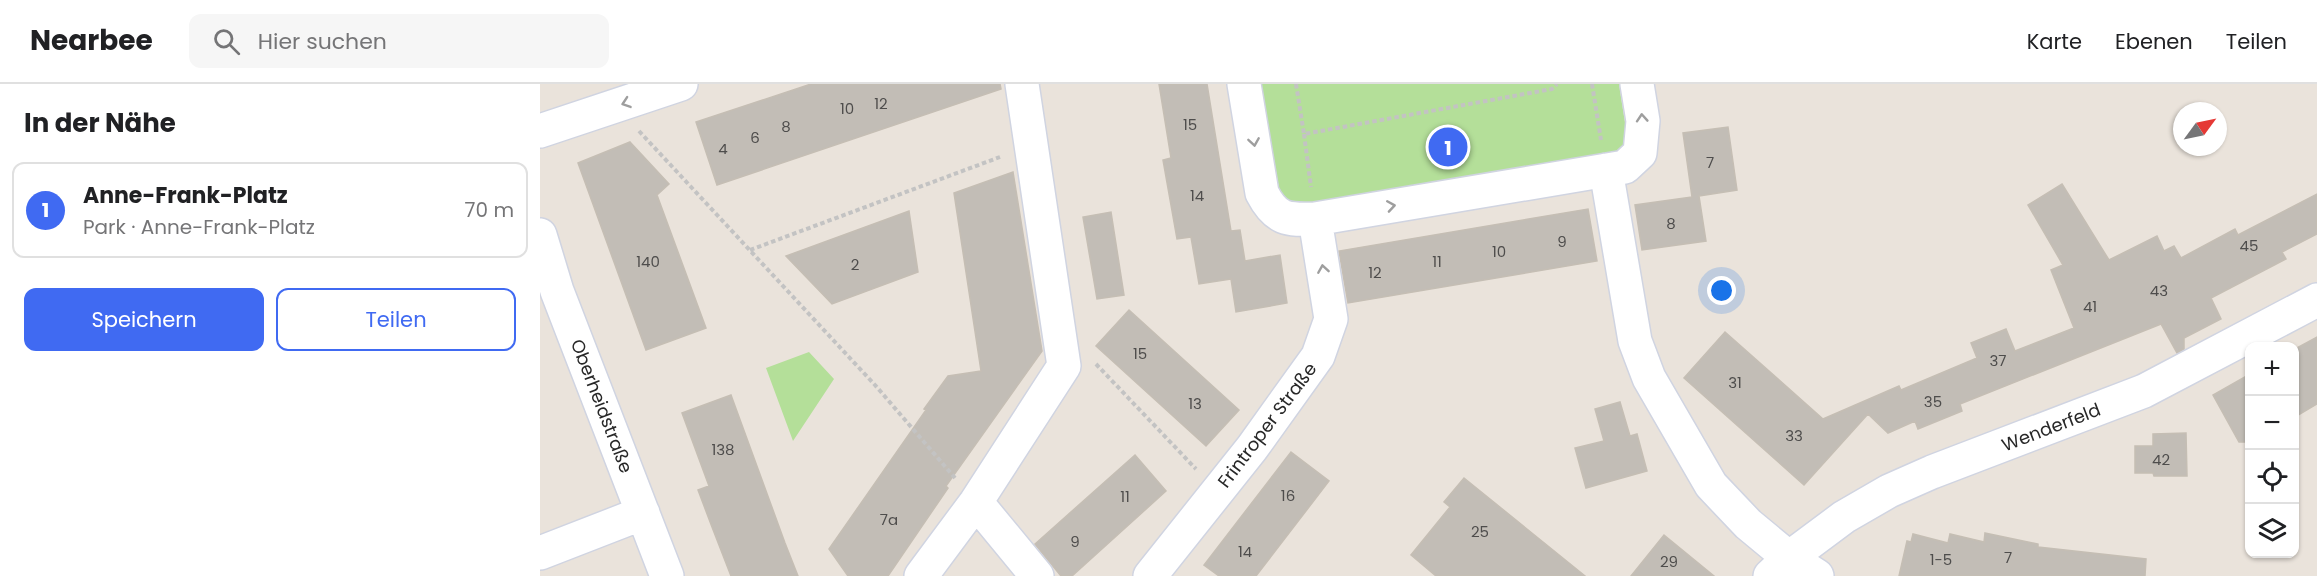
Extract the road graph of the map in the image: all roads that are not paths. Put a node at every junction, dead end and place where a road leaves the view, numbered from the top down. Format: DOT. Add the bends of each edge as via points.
graph roads {
  1 [pos="681,84"];
  2 [pos="1022,84"];
  3 [pos="1244,84"];
  4 [pos="1637,84"];
  5 [pos="540,131"];
  6 [pos="1606,170"];
  7 [pos="1315,219"];
  8 [pos="540,235"];
  9 [pos="2317,300"];
  10 [pos="976,502"];
  11 [pos="643,513"];
  12 [pos="540,553"];
  13 [pos="1780,567"];
  14 [pos="667,576"];
  15 [pos="921,576"];
  16 [pos="1037,576"];
  17 [pos="1150,576"];
  18 [pos="1817,576"];
  1 -- 5 [label="street, one-way"];
  2 -- 10 [label="street" via="1064,366"];
  3 -- 7 [label="street, one-way" via="1262,193 1270,209 1288,220"];
  6 -- 4 [label="street, one-way" via="1625,167 1640,153 1643,121"];
  7 -- 6 [label="street, one-way"];
  6 -- 13 [label="street" via="1635,341 1649,378 1711,485 1748,524"];
  17 -- 7 [label="street, Frintroper Straße, one-way" via="1252,448 1318,356 1331,319"];
  8 -- 11 [label="street, Oberheidstraße" via="557,291"];
  9 -- 13 [label="street, Wenderfeld" via="2144,391 1889,491 1844,518"];
  10 -- 15 [label="street"];
  10 -- 16 [label="street"];
  11 -- 12 [label="street"];
  11 -- 14 [label="street, Oberheidstraße"];
  13 -- 18 [label="street"];
}
